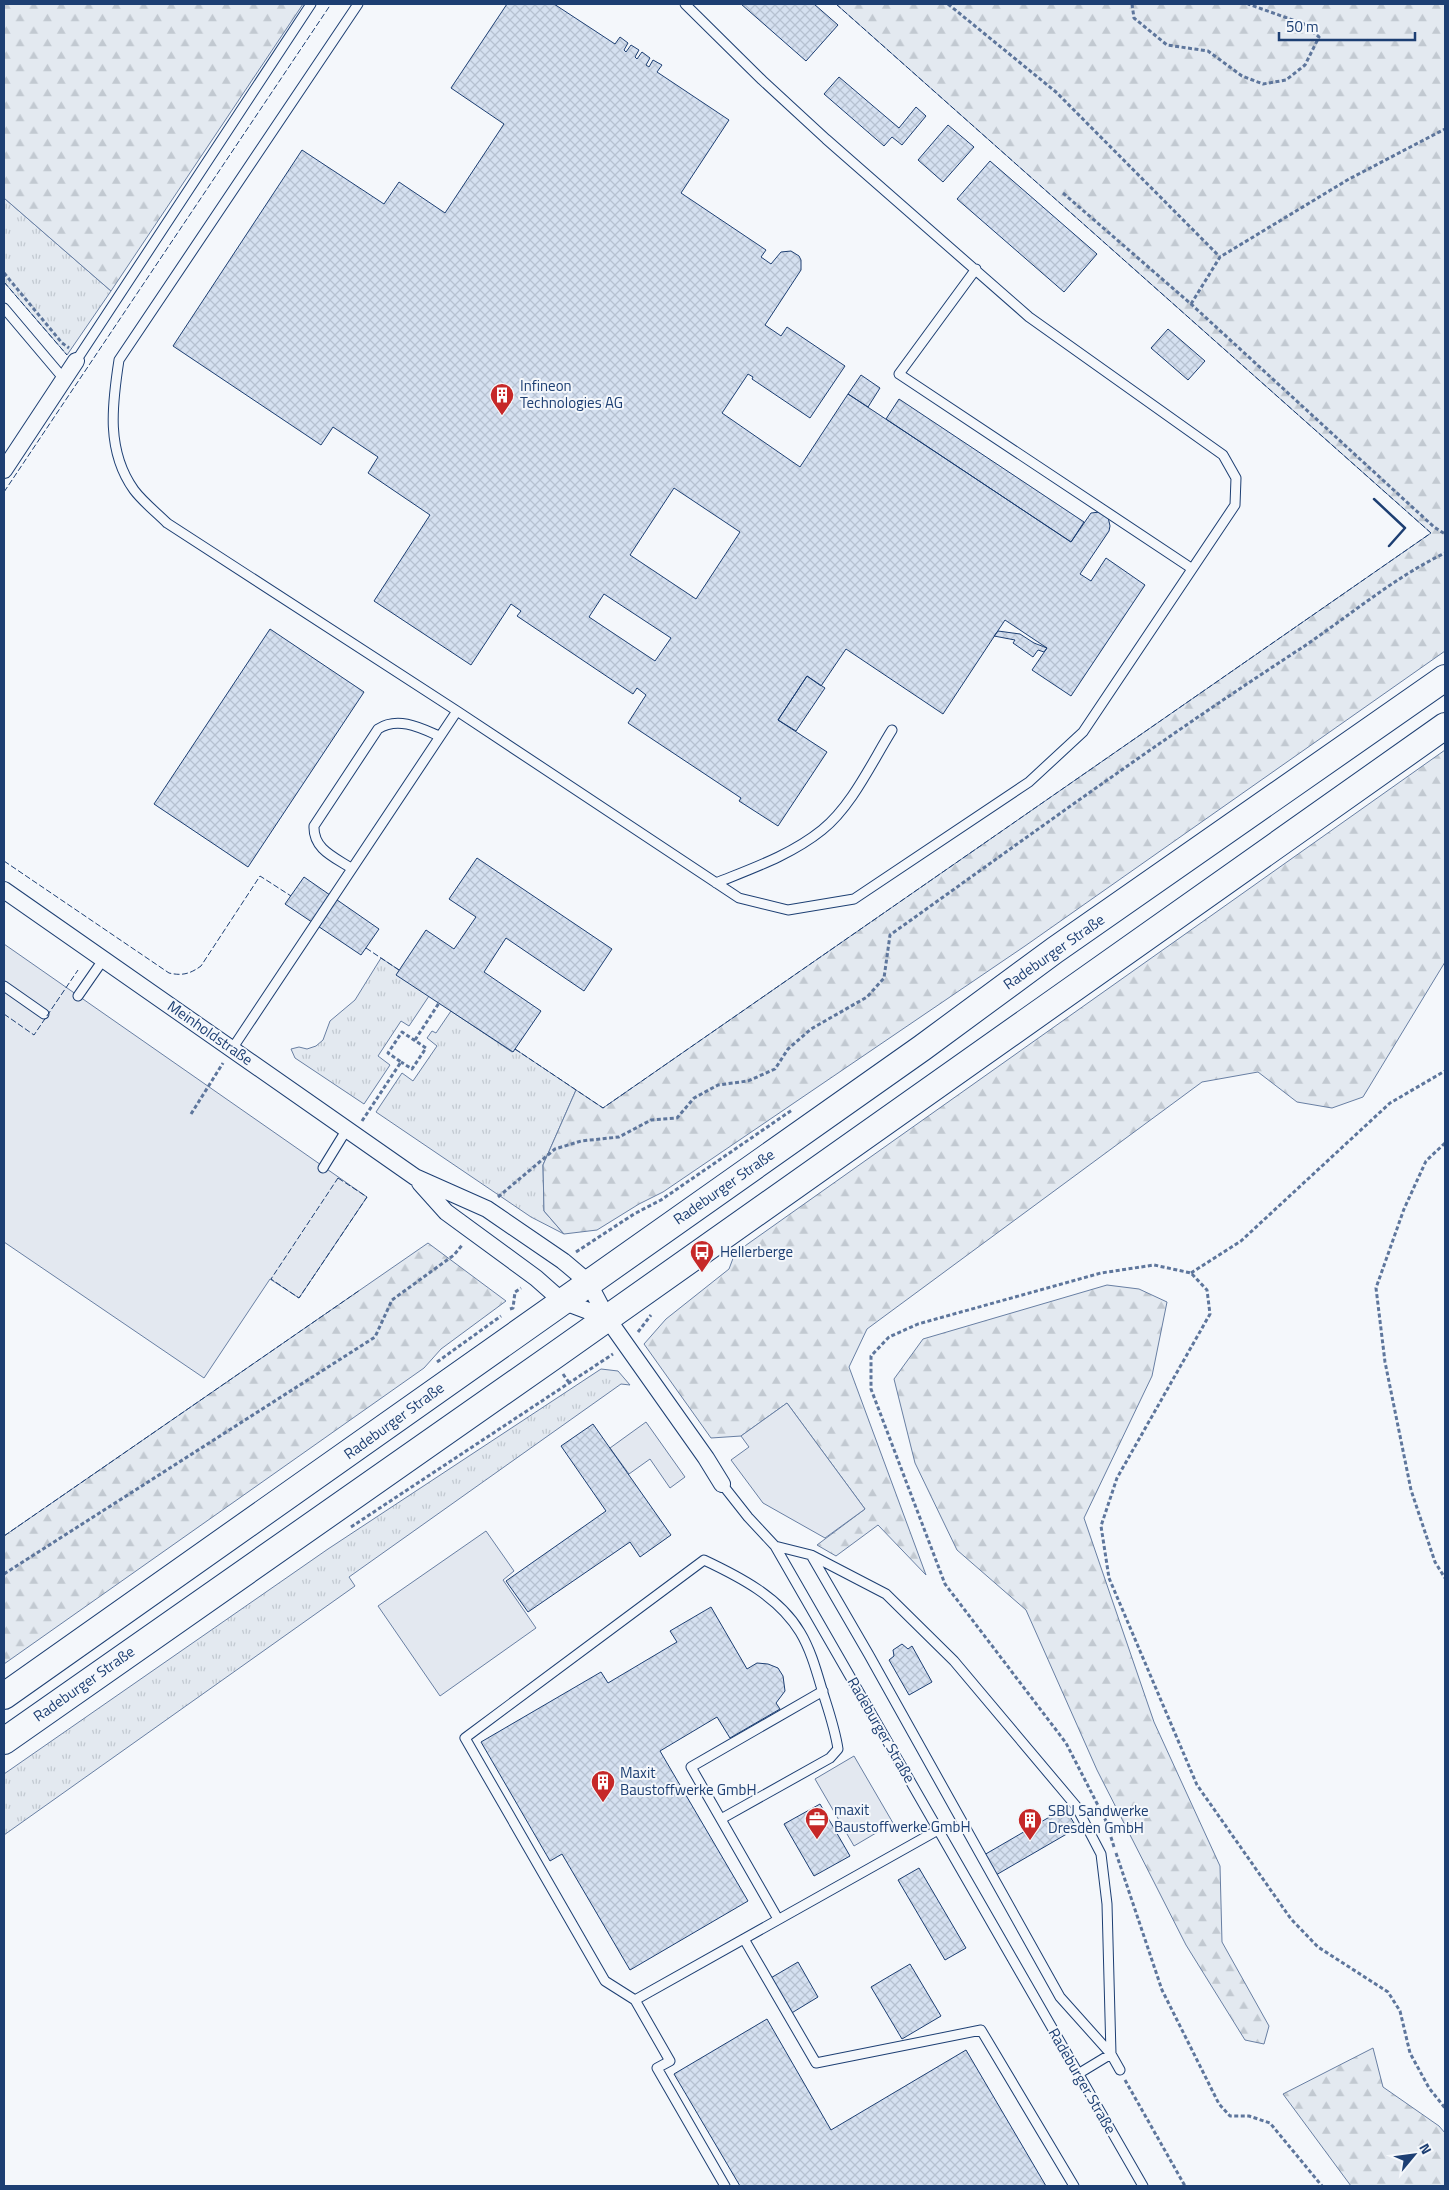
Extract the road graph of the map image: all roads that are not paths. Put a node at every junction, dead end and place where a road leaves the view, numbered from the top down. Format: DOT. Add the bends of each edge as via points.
graph roads {
  1 [pos="312,4"];
  2 [pos="358,4"];
  3 [pos="685,4"];
  4 [pos="976,269"];
  5 [pos="4,308"];
  6 [pos="77,358"];
  7 [pos="64,379"];
  8 [pos="4,470"];
  9 [pos="1191,568"];
  10 [pos="1445,678"];
  11 [pos="457,711"];
  12 [pos="1445,726"];
  13 [pos="892,730"];
  14 [pos="439,736"];
  15 [pos="351,868"];
  16 [pos="716,883"];
  17 [pos="4,890"];
  18 [pos="103,960"];
  19 [pos="4,986"];
  20 [pos="78,996"];
  21 [pos="44,1014"];
  22 [pos="232,1049"];
  23 [pos="350,1132"];
  24 [pos="323,1168"];
  25 [pos="415,1177"];
  26 [pos="588,1282"];
  27 [pos="562,1301"];
  28 [pos="607,1318"];
  29 [pos="722,1484"];
  30 [pos="775,1546"];
  31 [pos="811,1556"];
  32 [pos="822,1691"];
  33 [pos="4,1696"];
  34 [pos="4,1741"];
  35 [pos="721,1819"];
  36 [pos="938,1830"];
  37 [pos="778,1919"];
  38 [pos="744,1939"];
  39 [pos="634,2000"];
  40 [pos="1111,2054"];
  41 [pos="1120,2070"];
  42 [pos="1078,2074"];
  43 [pos="725,2186"];
  44 [pos="1074,2186"];
  45 [pos="1143,2186"];
  1 -- 6 [label="lane"];
  2 -- 11 [label="lane" via="119,360 112,407 116,456 134,490 167,523"];
  3 -- 4 [label="lane" via="819,133"];
  4 -- 9 [label="lane" via="1029,317 1222,455 1236,478 1235,504"];
  4 -- 9 [label="lane" via="899,374"];
  5 -- 7 [label="lane"];
  6 -- 7 [label="street"];
  7 -- 8 [label="street"];
  9 -- 16 [label="lane" via="1083,732 1029,782 862,894 854,899 788,910 739,898"];
  10 -- 26 [label="main road, Radeburger Straße"];
  11 -- 14 [label="lane"];
  11 -- 16 [label="lane"];
  12 -- 28 [label="main road, Radeburger Straße"];
  13 -- 16 [label="lane" via="850,798 823,830 778,858"];
  14 -- 15 [label="lane"];
  14 -- 15 [label="lane" via="416,726 384,725 356,762 314,826 314,837 320,847"];
  15 -- 22 [label="lane"];
  17 -- 18 [label="street, Meinholdstraße"];
  18 -- 20 [label="lane"];
  18 -- 22 [label="street, Meinholdstraße"];
  19 -- 21 [label="lane"];
  22 -- 23 [label="street, Meinholdstraße"];
  23 -- 24 [label="lane"];
  23 -- 25 [label="street, Meinholdstraße"];
  25 -- 26 [label="street, Meinholdstraße" via="487,1209"];
  25 -- 27 [label="street, Meinholdstraße" via="446,1212"];
  26 -- 27 [label="main road, Radeburger Straße"];
  26 -- 28 [label="street, Meinholdstraße"];
  27 -- 28 [label="street, Meinholdstraße"];
  27 -- 33 [label="main road, Radeburger Straße"];
  28 -- 29 [label="street, Radeburger Straße"];
  28 -- 34 [label="main road, Radeburger Straße"];
  29 -- 30 [label="lane, Radeburger Straße"];
  30 -- 31 [label="lane"];
  30 -- 36 [label="lane, Radeburger Straße"];
  31 -- 40 [label="lane" via="1060,1997"];
  31 -- 40 [label="lane" via="886,1594 954,1661 1076,1806 1101,1854 1107,1904"];
  32 -- 35 [label="lane" via="836,1732 838,1749 830,1758"];
  32 -- 35 [label="lane" via="691,1767"];
  32 -- 39 [label="lane" via="800,1632 776,1603 739,1576 704,1560 464,1738 605,1981"];
  35 -- 37 [label="lane"];
  36 -- 37 [label="lane"];
  36 -- 42 [label="lane, Radeburger Straße"];
  37 -- 38 [label="lane"];
  38 -- 39 [label="lane"];
  38 -- 44 [label="lane" via="816,2063 981,2030"];
  39 -- 43 [label="lane" via="670,2061 657,2068"];
  40 -- 41 [label="lane"];
  40 -- 42 [label="lane"];
  42 -- 45 [label="lane, Radeburger Straße"];
}
